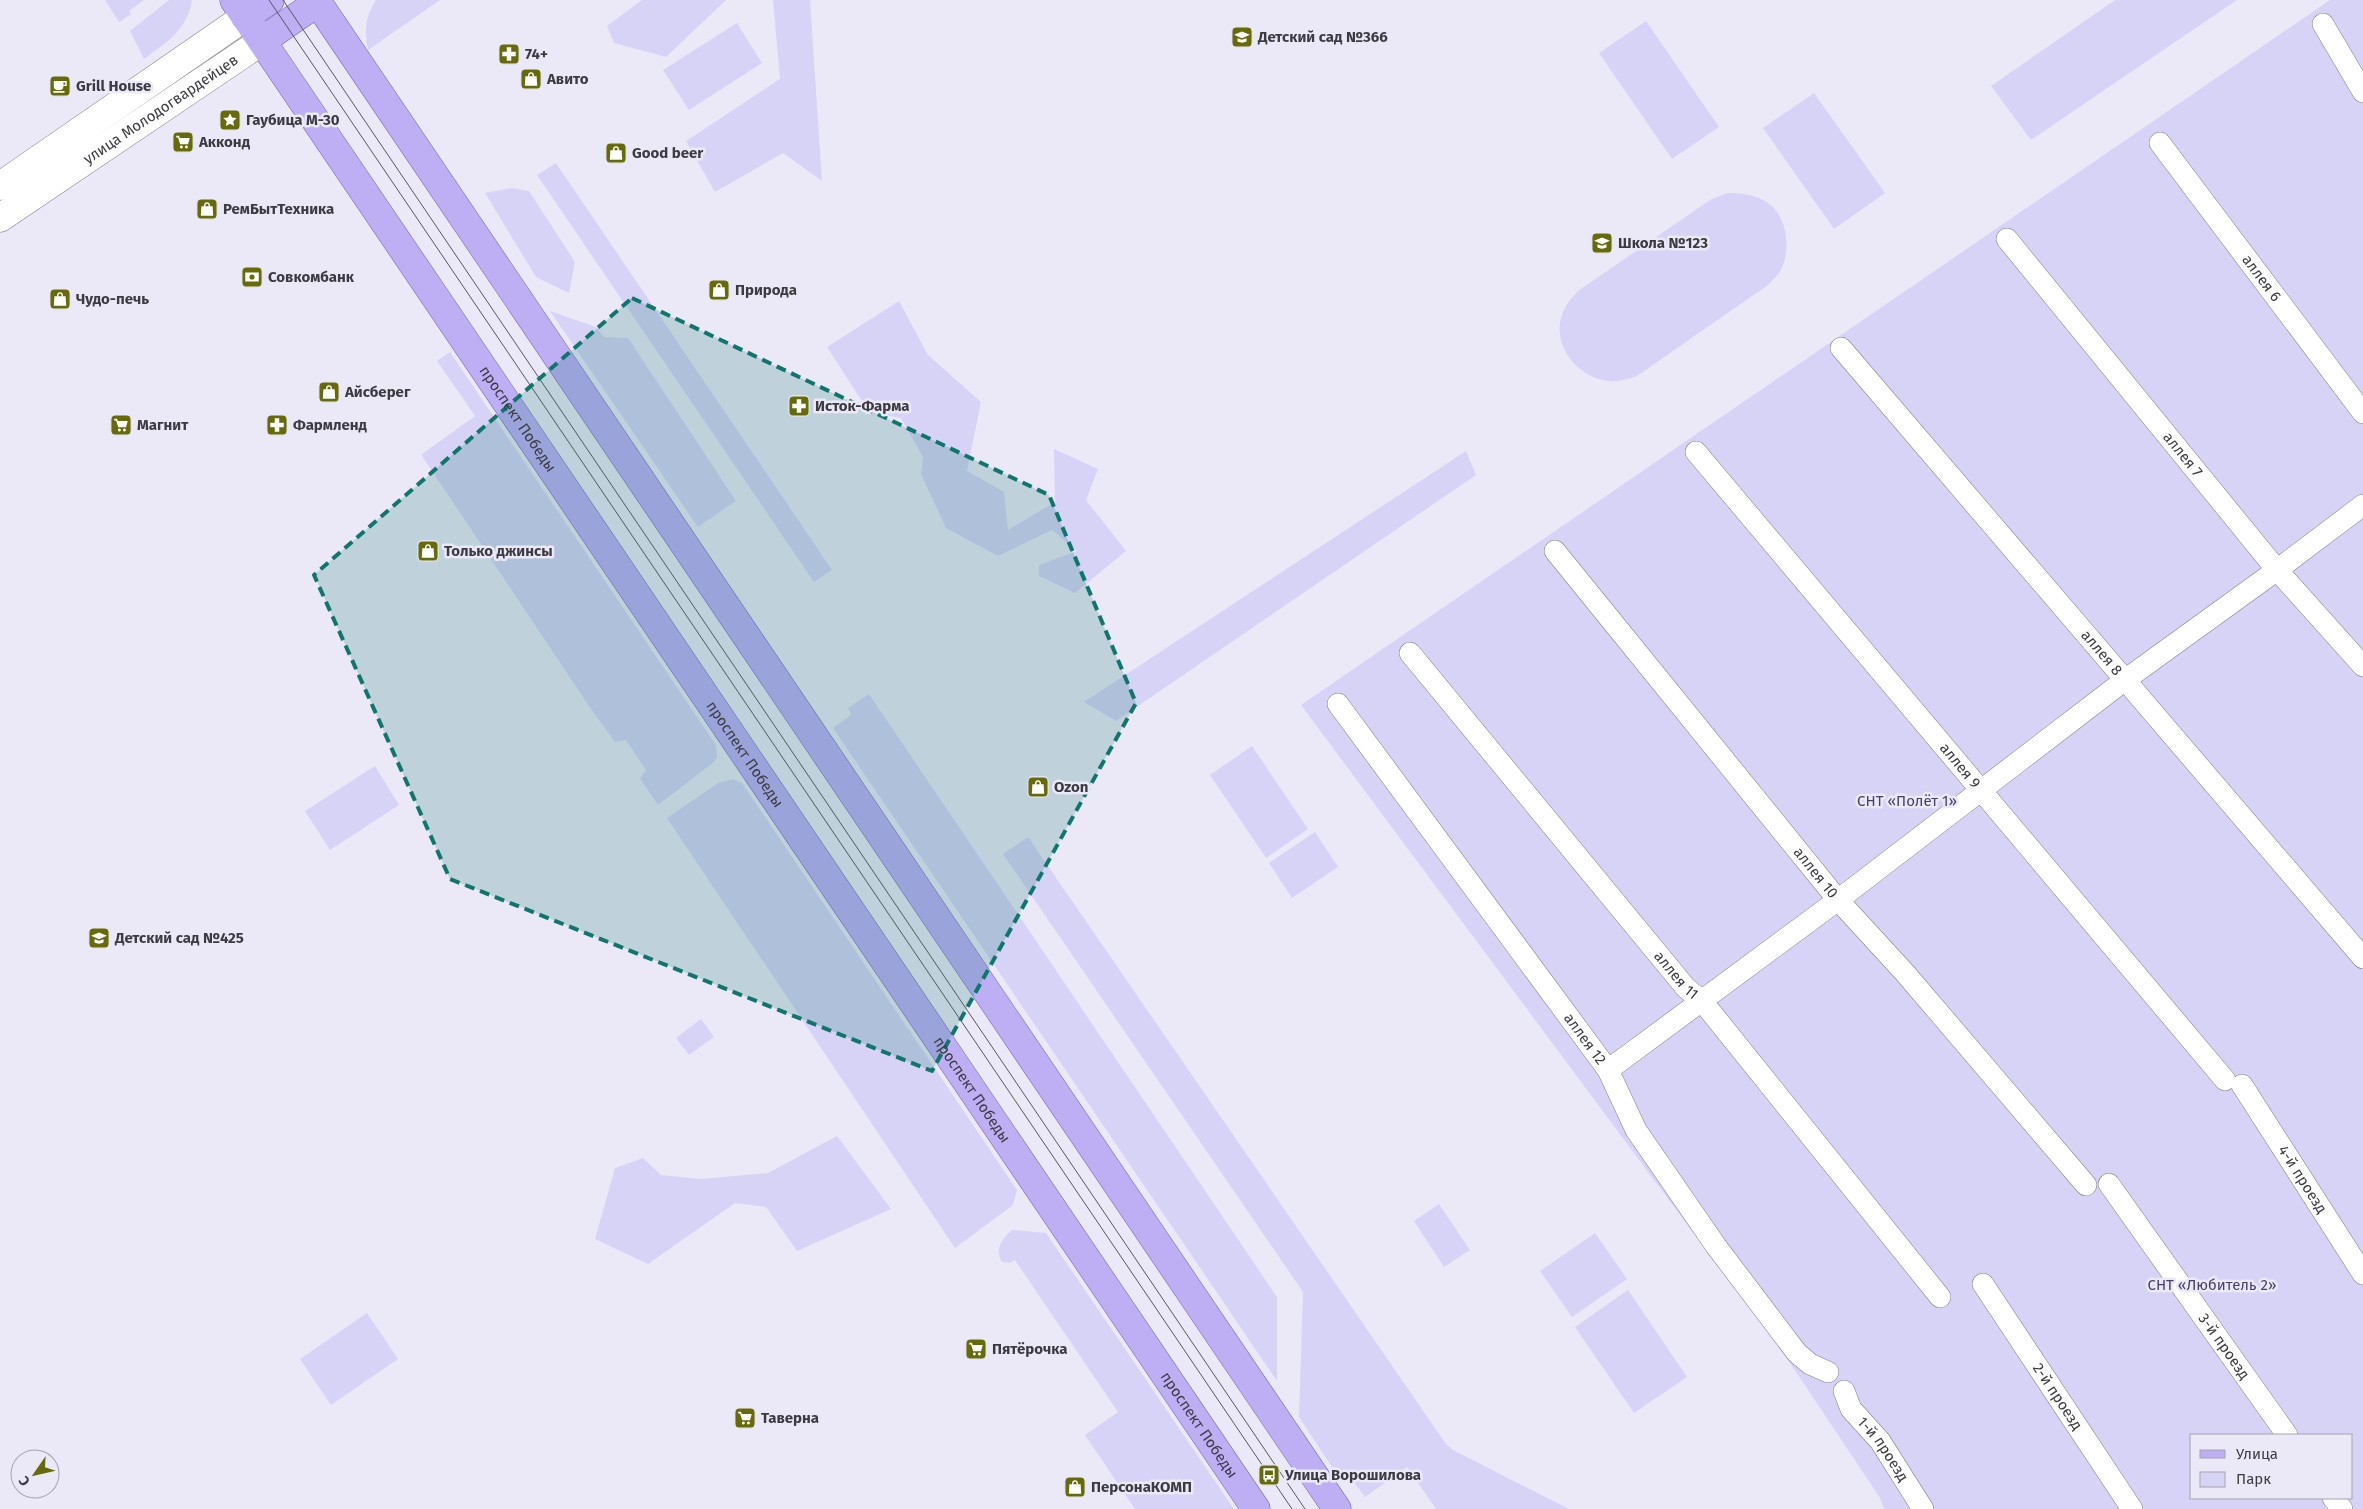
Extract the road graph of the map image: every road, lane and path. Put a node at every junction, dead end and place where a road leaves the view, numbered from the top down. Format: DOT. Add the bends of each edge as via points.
graph roads {
  1 [pos="270,0"];
  2 [pos="318,1"];
  3 [pos="239,8"];
  4 [pos="2323,24"];
  5 [pos="262,41"];
  6 [pos="2363,92"];
  7 [pos="2160,143"];
  8 [pos="0,186"];
  9 [pos="0,218"];
  10 [pos="2007,239"];
  11 [pos="1841,348"];
  12 [pos="2363,413"];
  13 [pos="1696,452"];
  14 [pos="2363,505"];
  15 [pos="1555,551"];
  16 [pos="2278,570"];
  17 [pos="1410,653"];
  18 [pos="2363,666"];
  19 [pos="2125,680"];
  20 [pos="1338,704"];
  21 [pos="1980,791"];
  22 [pos="1838,900"];
  23 [pos="2363,958"];
  24 [pos="1702,1001"];
  25 [pos="1608,1070"];
  26 [pos="2233,1083"];
  27 [pos="2109,1184"];
  28 [pos="2086,1185"];
  29 [pos="2363,1274"];
  30 [pos="1983,1284"];
  31 [pos="1940,1297"];
  32 [pos="1828,1372"];
  33 [pos="1844,1391"];
  34 [pos="2286,1434"];
  35 [pos="2334,1499"];
  36 [pos="1256,1509"];
  37 [pos="1337,1509"];
  38 [pos="1924,1509"];
  39 [pos="2132,1509"];
  40 [pos="2342,1509"];
  1 -- 3 [label="main road, улица Молодогвардейцев"];
  2 -- 5 [label="main road, улица Молодогвардейцев"];
  2 -- 37 [label="main road"];
  3 -- 5 [label="main road, проспект Победы"];
  3 -- 8 [label="main road, улица Молодогвардейцев"];
  4 -- 6 [label="street"];
  5 -- 9 [label="main road, улица Молодогвардейцев"];
  5 -- 36 [label="main road, проспект Победы"];
  7 -- 12 [label="street, аллея 6"];
  10 -- 16 [label="street, аллея 7"];
  11 -- 19 [label="street, аллея 8"];
  13 -- 21 [label="street, аллея 9"];
  14 -- 16 [label="street"];
  15 -- 22 [label="street, аллея 10"];
  16 -- 18 [label="street, аллея 7"];
  16 -- 19 [label="street"];
  17 -- 24 [label="street, аллея 11" via="1686,988"];
  19 -- 21 [label="street"];
  19 -- 23 [label="street, аллея 8"];
  20 -- 25 [label="street, аллея 12"];
  21 -- 22 [label="street"];
  21 -- 26 [label="street, аллея 9"];
  22 -- 24 [label="street"];
  22 -- 28 [label="street, аллея 10" via="1905,973"];
  24 -- 25 [label="street"];
  24 -- 31 [label="street, аллея 11"];
  25 -- 32 [label="street, аллея 12" via="1636,1130 1716,1246 1797,1352 1810,1364"];
  26 -- 29 [label="street, 4-й проезд"];
  27 -- 34 [label="street, 3-й проезд"];
  30 -- 39 [label="street, 2-й проезд"];
  33 -- 38 [label="street, 1-й проезд" via="1851,1409 1880,1441"];
  35 -- 40 [label="street"];
}
